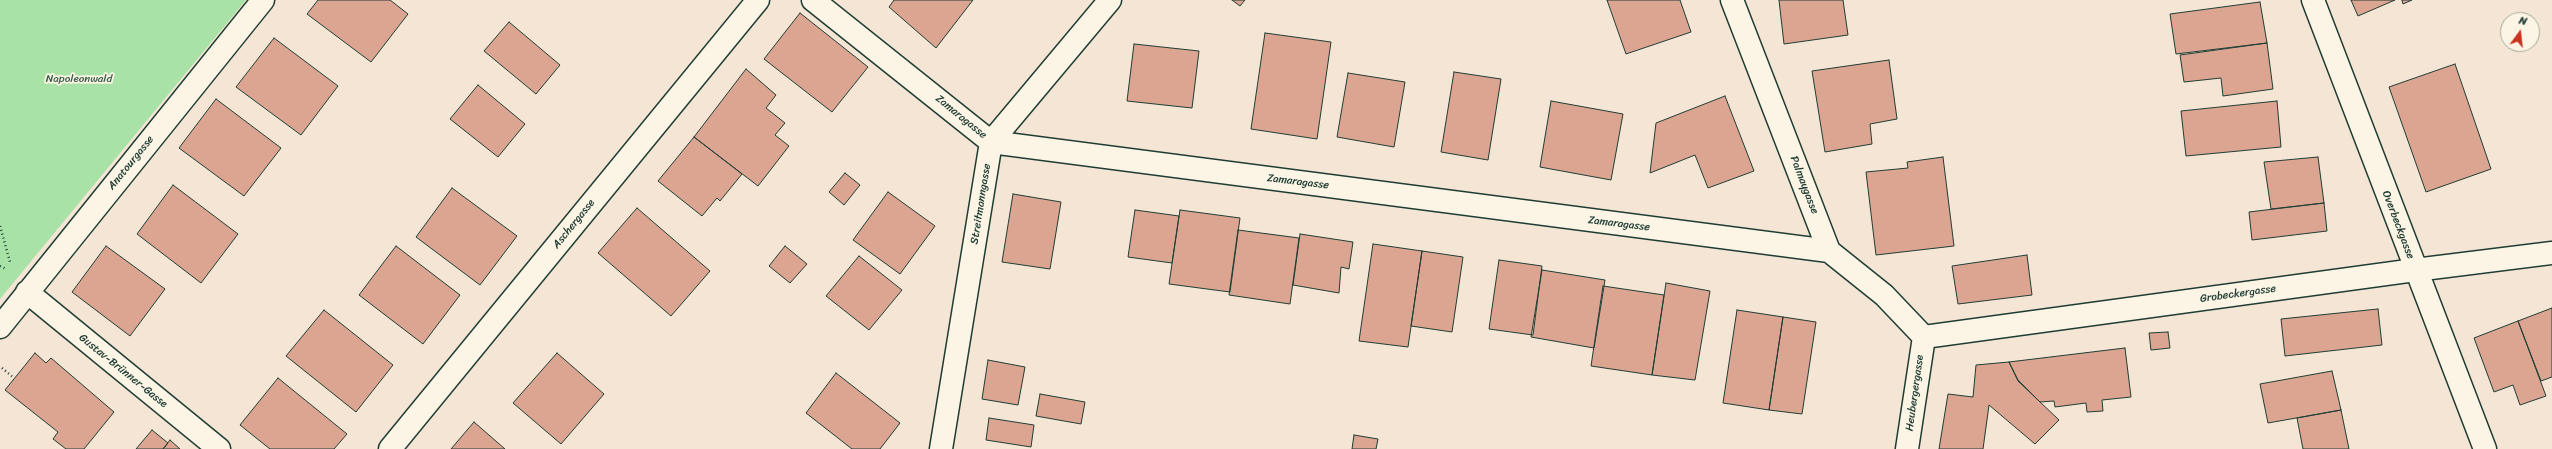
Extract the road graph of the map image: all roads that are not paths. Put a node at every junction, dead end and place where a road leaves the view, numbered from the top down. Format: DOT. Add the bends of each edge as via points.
graph roads {
  1 [pos="263,0"];
  2 [pos="758,0"];
  3 [pos="814,0"];
  4 [pos="1110,0"];
  5 [pos="1732,0"];
  6 [pos="2313,0"];
  7 [pos="991,142"];
  8 [pos="1829,251"];
  9 [pos="2552,253"];
  10 [pos="2415,270"];
  11 [pos="27,292"];
  12 [pos="0,327"];
  13 [pos="1924,337"];
  14 [pos="940,446"];
  15 [pos="219,449"];
  16 [pos="390,449"];
  17 [pos="1907,449"];
  18 [pos="2485,449"];
  1 -- 11 [label="street, Anatourgasse"];
  2 -- 16 [label="street, Aschergasse"];
  3 -- 7 [label="street, Zamaragasse"];
  4 -- 7 [label="street"];
  5 -- 8 [label="street, Palmaygasse"];
  6 -- 10 [label="street, Overbeckgasse"];
  7 -- 8 [label="street, Zamaragasse"];
  7 -- 14 [label="street, Streitmanngasse"];
  8 -- 13 [label="street" via="1884,295"];
  9 -- 10 [label="street, Grobeckergasse"];
  10 -- 13 [label="street, Grobeckergasse"];
  10 -- 18 [label="street, Overbeckgasse"];
  11 -- 12 [label="street, Anatourgasse"];
  11 -- 15 [label="street, Gustav-Brünner-Gasse"];
  13 -- 17 [label="street, Heubergergasse"];
}
